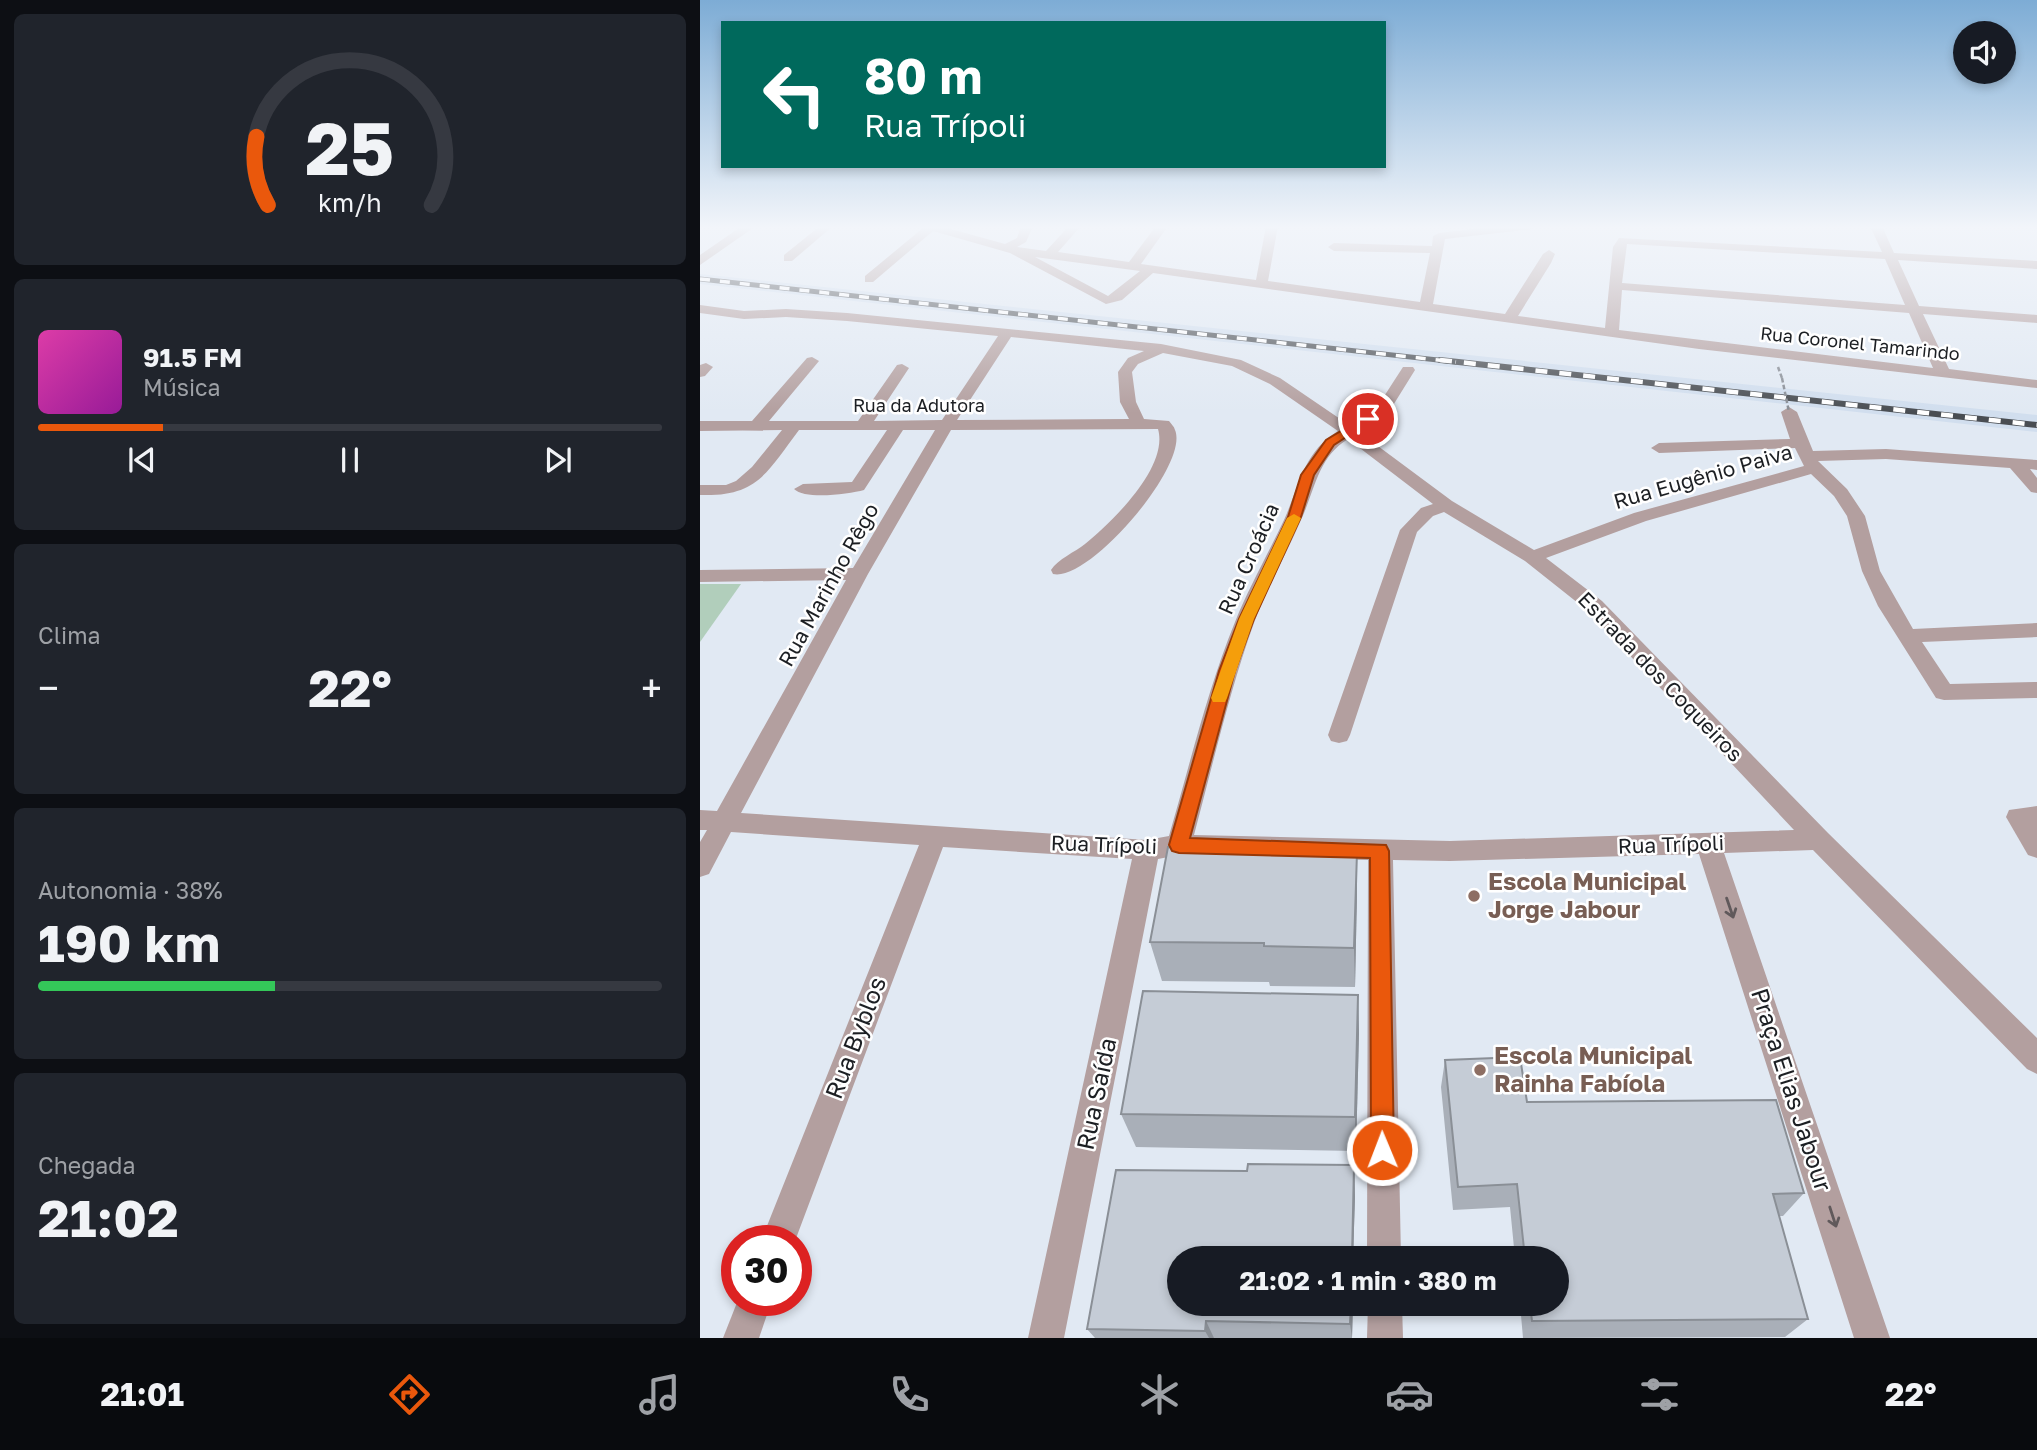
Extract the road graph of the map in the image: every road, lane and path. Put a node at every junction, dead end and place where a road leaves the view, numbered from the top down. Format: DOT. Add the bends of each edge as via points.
graph roads {
  1 [pos="1085,288"];
  2 [pos="1127,288"];
  3 [pos="1288,288"];
  4 [pos="1429,288"];
  5 [pos="1529,288"];
  6 [pos="1615,288"];
  7 [pos="1644,288"];
  8 [pos="1904,288"];
  9 [pos="1426,306"];
  10 [pos="700,309"];
  11 [pos="1915,311"];
  12 [pos="1510,318"];
  13 [pos="2037,319"];
  14 [pos="1007,331"];
  15 [pos="1612,331"];
  16 [pos="1161,348"];
  17 [pos="812,361"];
  18 [pos="902,368"];
  19 [pos="1408,370"];
  20 [pos="1943,373"];
  21 [pos="1782,378"];
  22 [pos="2037,384"];
  23 [pos="1789,412"];
  24 [pos="1138,422"];
  25 [pos="863,425"];
  26 [pos="700,426"];
  27 [pos="756,426"];
  28 [pos="793,426"];
  29 [pos="898,426"];
  30 [pos="945,427"];
  31 [pos="1349,432"];
  32 [pos="1659,448"];
  33 [pos="1807,456"];
  34 [pos="2015,463"];
  35 [pos="2037,465"];
  36 [pos="2037,488"];
  37 [pos="803,489"];
  38 [pos="700,490"];
  39 [pos="1446,505"];
  40 [pos="1532,557"];
  41 [pos="1060,570"];
  42 [pos="859,574"];
  43 [pos="700,576"];
  44 [pos="2037,630"];
  45 [pos="1906,636"];
  46 [pos="2037,690"];
  47 [pos="1339,735"];
  48 [pos="2028,817"];
  49 [pos="700,820"];
  50 [pos="726,821"];
  51 [pos="934,836"];
  52 [pos="1819,840"];
  53 [pos="1708,844"];
  54 [pos="1179,845"];
  55 [pos="2037,848"];
  56 [pos="1147,849"];
  57 [pos="1380,851"];
  58 [pos="700,866"];
  59 [pos="2037,1059"];
  60 [pos="784,1225"];
  61 [pos="1384,1246"];
  62 [pos="749,1316"];
  63 [pos="1385,1316"];
  64 [pos="741,1338"];
  65 [pos="1046,1338"];
  66 [pos="1385,1338"];
  67 [pos="1872,1338"];
  1 -- 2 [label="street" via="1111,300"];
  3 -- 9 [label="street, Rua Coronel Tamarindo"];
  4 -- 9 [label="street"];
  5 -- 12 [label="street"];
  6 -- 15 [label="street"];
  7 -- 11 [label="street"];
  8 -- 11 [label="street"];
  9 -- 12 [label="street, Rua Coronel Tamarindo"];
  10 -- 14 [label="street, Estrada dos Coqueiros"];
  11 -- 13 [label="street"];
  11 -- 20 [label="street"];
  12 -- 15 [label="street, Rua Coronel Tamarindo"];
  14 -- 16 [label="street, Estrada dos Coqueiros"];
  14 -- 30 [label="street, Rua Marinho Rêgo"];
  15 -- 20 [label="street, Rua Coronel Tamarindo"];
  16 -- 24 [label="street" via="1133,361 1125,372 1128,402"];
  16 -- 31 [label="street, Estrada dos Coqueiros" via="1256,371"];
  17 -- 27 [label="street"];
  18 -- 25 [label="street"];
  19 -- 31 [label="street, Rua Croácia" via="1387,404"];
  20 -- 22 [label="street, Rua Coronel Tamarindo"];
  21 -- 23 [label="path, bridge"];
  23 -- 33 [label="street"];
  24 -- 30 [label="street, Rua da Adutora"];
  24 -- 41 [label="street" via="1163,424 1168,430 1167,449 1152,480 1101,541"];
  25 -- 28 [label="street, Rua da Adutora"];
  25 -- 29 [label="street, Rua da Adutora"];
  26 -- 27 [label="street, Rua da Adutora"];
  27 -- 28 [label="street, Rua da Adutora"];
  28 -- 38 [label="street" via="741,485"];
  29 -- 30 [label="street, Rua da Adutora"];
  29 -- 37 [label="street" via="858,486"];
  30 -- 42 [label="street, Rua Marinho Rêgo"];
  31 -- 39 [label="street, Estrada dos Coqueiros"];
  31 -- 54 [label="street, Rua Croácia" via="1330,443 1308,475 1294,517 1246,619 1211,722"];
  32 -- 33 [label="street"];
  33 -- 34 [label="street, Rua Eugênio Paiva" via="1886,454"];
  33 -- 40 [label="street, Rua Eugênio Paiva"];
  33 -- 45 [label="street" via="1856,516 1871,571"];
  34 -- 35 [label="street, Rua Eugênio Paiva"];
  34 -- 36 [label="street"];
  39 -- 40 [label="street, Estrada dos Coqueiros"];
  39 -- 47 [label="street" via="1427,512 1409,530"];
  40 -- 52 [label="street, Estrada dos Coqueiros" via="1595,606"];
  42 -- 43 [label="street"];
  42 -- 50 [label="street, Rua Marinho Rêgo"];
  44 -- 45 [label="street"];
  45 -- 46 [label="street" via="1944,692"];
  48 -- 55 [label="street"];
  49 -- 50 [label="street, Rua Trípoli"];
  50 -- 51 [label="street, Rua Trípoli"];
  50 -- 58 [label="street, Rua Marinho Rêgo"];
  51 -- 56 [label="street, Rua Trípoli"];
  51 -- 60 [label="street, Rua Byblos"];
  52 -- 53 [label="street, Rua Trípoli"];
  52 -- 59 [label="street, Estrada dos Coqueiros"];
  53 -- 57 [label="street, Rua Trípoli"];
  53 -- 67 [label="street, Praça Elias Jabour, one-way"];
  54 -- 56 [label="street, Rua Trípoli"];
  54 -- 57 [label="street, Rua Trípoli"];
  56 -- 65 [label="street, Rua Saída"];
  57 -- 61 [label="street"];
  62 -- 64 [label="street"];
  63 -- 66 [label="street"];
}
